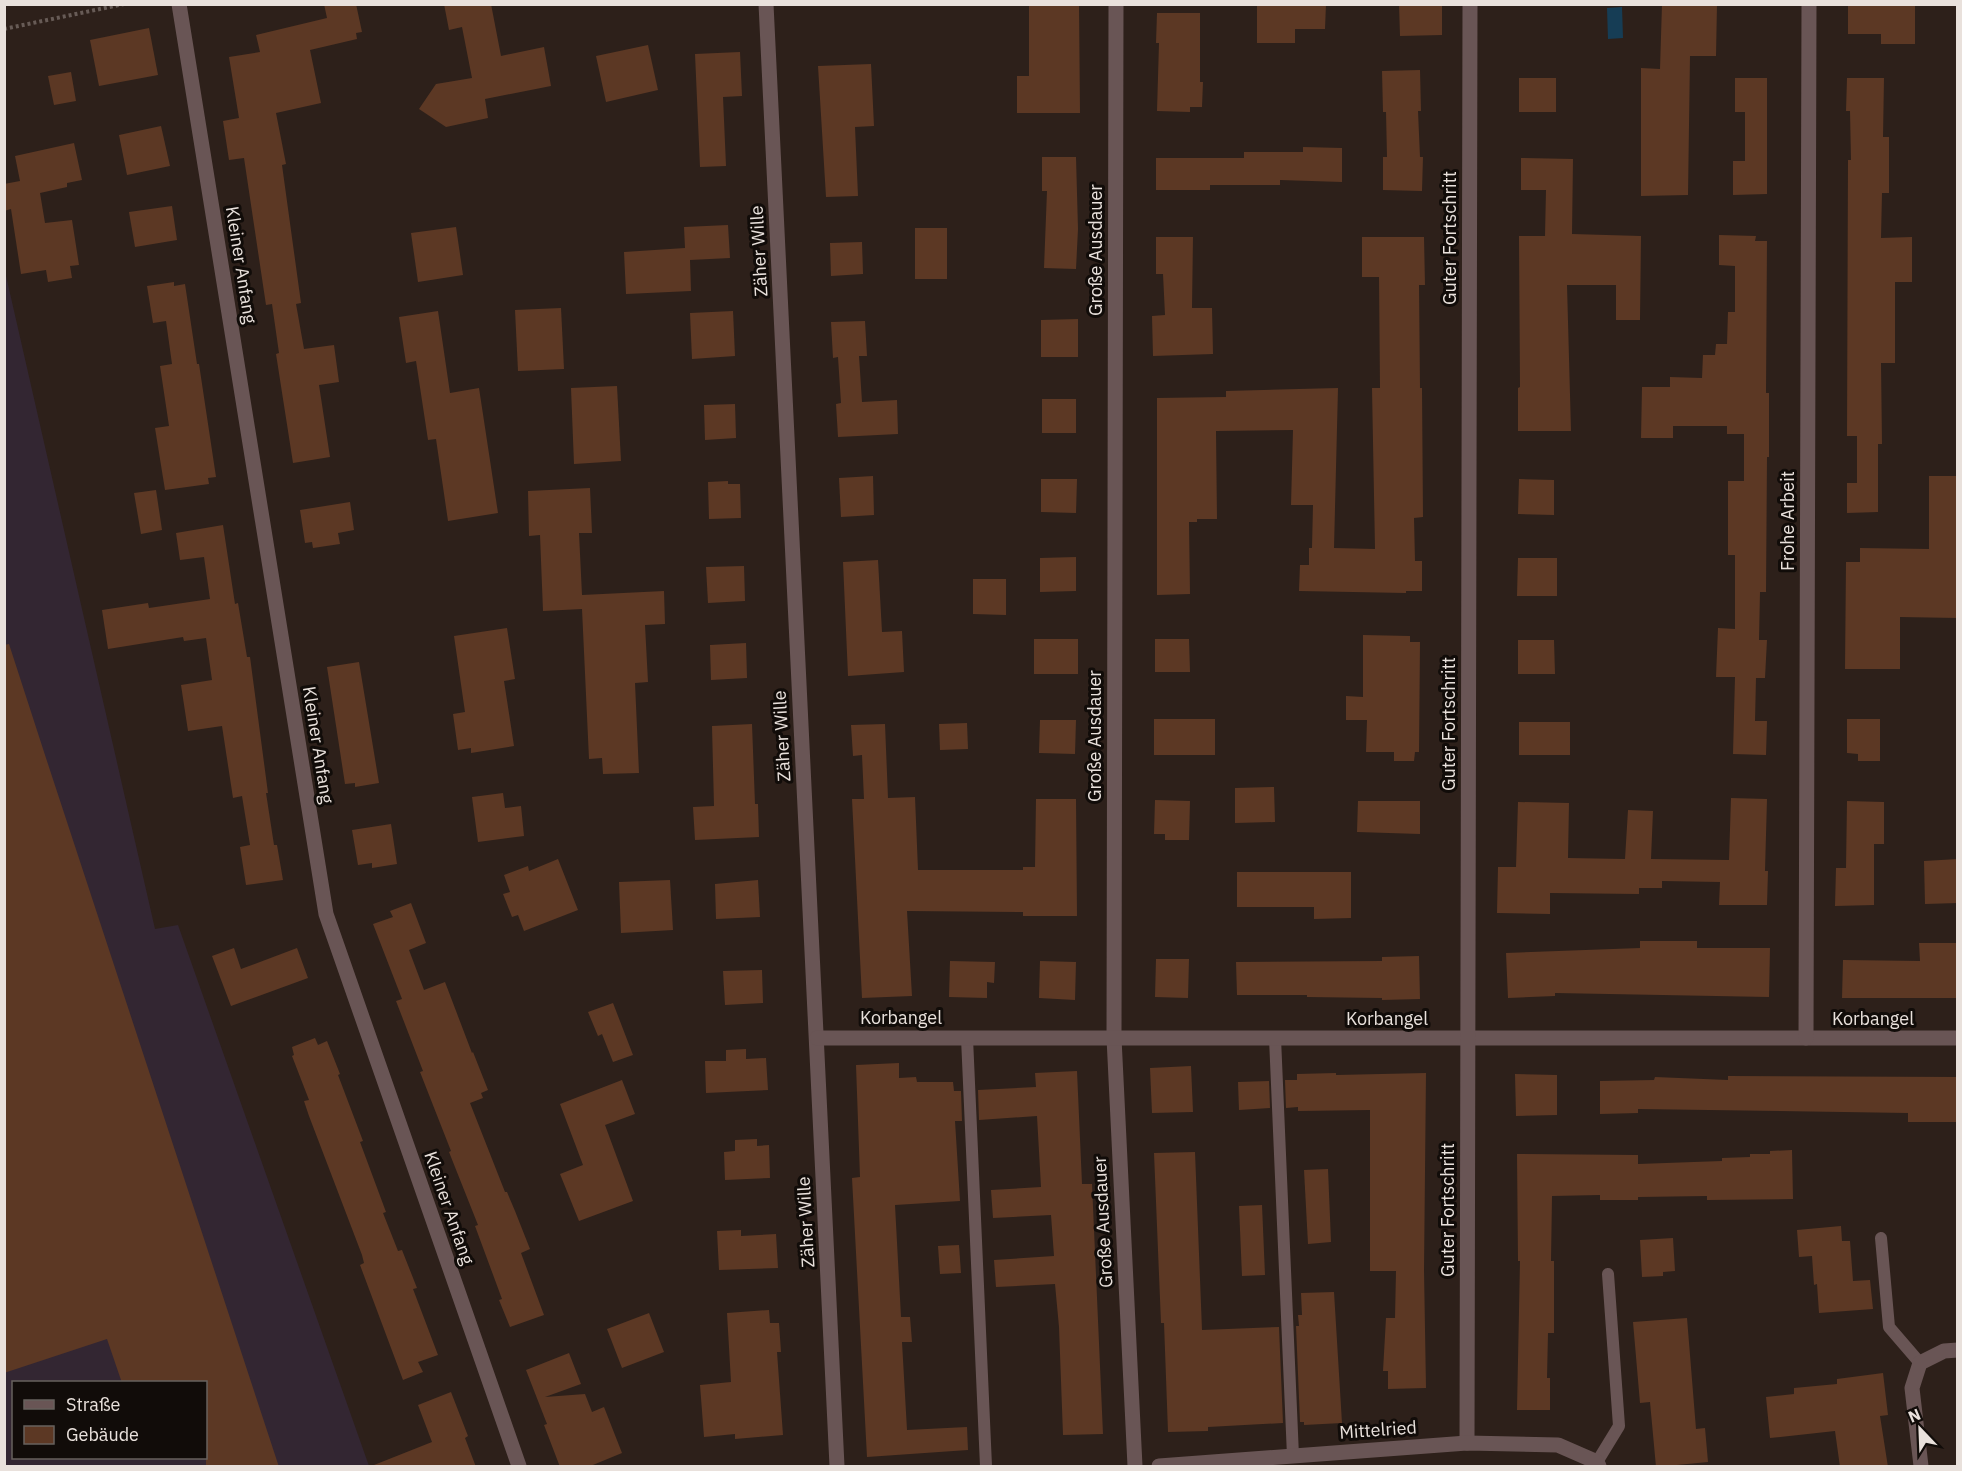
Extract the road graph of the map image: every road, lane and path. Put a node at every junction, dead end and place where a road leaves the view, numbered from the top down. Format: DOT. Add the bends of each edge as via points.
graph roads {
  1 [pos="123,4"];
  2 [pos="179,4"];
  3 [pos="766,4"];
  4 [pos="1116,4"];
  5 [pos="1470,4"];
  6 [pos="1809,4"];
  7 [pos="4,29"];
  8 [pos="817,1038"];
  9 [pos="967,1038"];
  10 [pos="1114,1038"];
  11 [pos="1275,1038"];
  12 [pos="1467,1038"];
  13 [pos="1806,1038"];
  14 [pos="1958,1038"];
  15 [pos="1881,1238"];
  16 [pos="1608,1274"];
  17 [pos="1958,1350"];
  18 [pos="1920,1363"];
  19 [pos="1467,1443"];
  20 [pos="1293,1456"];
  21 [pos="1598,1464"];
  22 [pos="519,1467"];
  23 [pos="837,1467"];
  24 [pos="986,1467"];
  25 [pos="1135,1467"];
  26 [pos="1160,1467"];
  27 [pos="1921,1467"];
  1 -- 7 [label="path"];
  2 -- 22 [label="street, Kleiner Anfang" via="326,914"];
  3 -- 8 [label="street, Zäher Wille"];
  4 -- 10 [label="street, Große Ausdauer"];
  5 -- 12 [label="street, Guter Fortschritt"];
  6 -- 13 [label="street, Frohe Arbeit"];
  8 -- 9 [label="street, Korbangel"];
  8 -- 23 [label="street, Zäher Wille"];
  9 -- 10 [label="street, Korbangel"];
  9 -- 24 [label="lane"];
  10 -- 11 [label="street, Korbangel"];
  10 -- 25 [label="street, Große Ausdauer"];
  11 -- 12 [label="street, Korbangel"];
  11 -- 20 [label="lane"];
  12 -- 13 [label="street, Korbangel"];
  12 -- 19 [label="street, Guter Fortschritt"];
  13 -- 14 [label="street, Korbangel"];
  15 -- 18 [label="lane" via="1889,1327"];
  16 -- 21 [label="lane" via="1619,1426"];
  17 -- 18 [label="street" via="1944,1351"];
  18 -- 27 [label="street" via="1912,1388"];
  19 -- 20 [label="street, Mittelried"];
  19 -- 21 [label="street, Mittelried" via="1558,1445"];
  20 -- 26 [label="street, Mittelried"];
}
